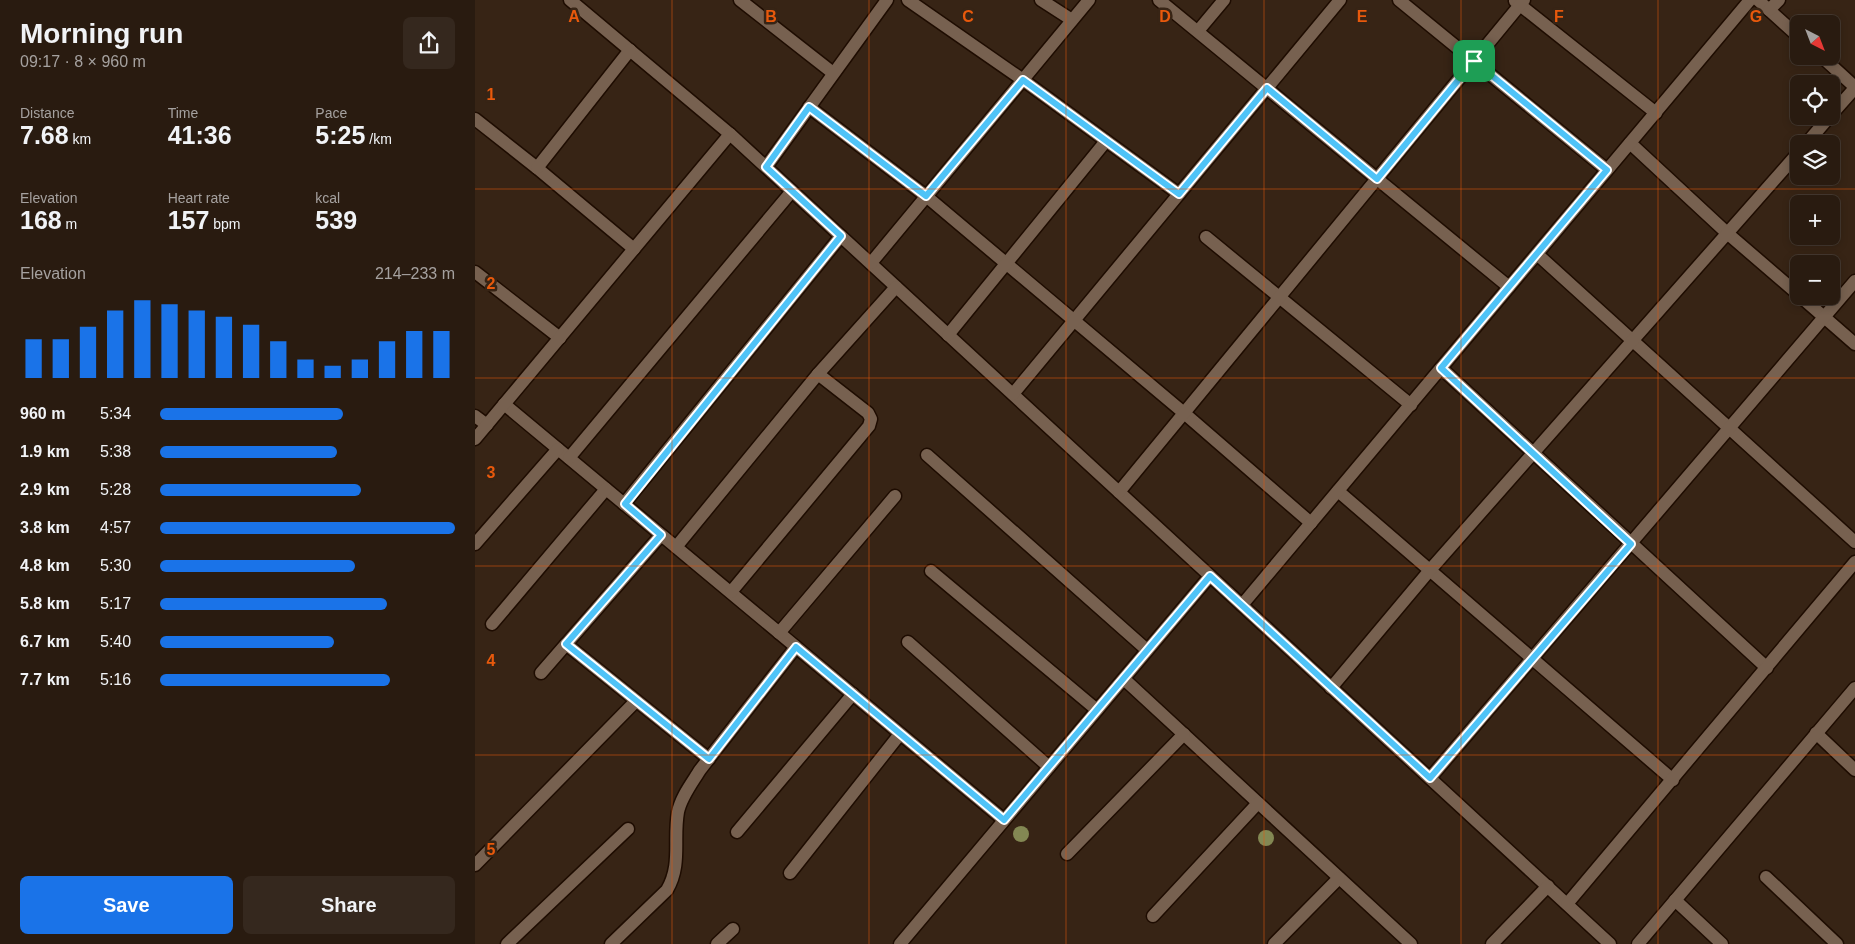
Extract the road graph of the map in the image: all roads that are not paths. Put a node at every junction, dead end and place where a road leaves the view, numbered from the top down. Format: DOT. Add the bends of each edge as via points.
graph roads {
  1 [pos="570,0"];
  2 [pos="740,0"];
  3 [pos="887,0"];
  4 [pos="908,0"];
  5 [pos="1041,0"];
  6 [pos="1089,0"];
  7 [pos="1159,0"];
  8 [pos="1224,0"];
  9 [pos="1340,0"];
  10 [pos="1399,0"];
  11 [pos="1750,0"];
  12 [pos="1758,0"];
  13 [pos="1779,0"];
  14 [pos="1519,2"];
  15 [pos="1769,10"];
  16 [pos="1072,20"];
  17 [pos="1790,29"];
  18 [pos="1198,31"];
  19 [pos="630,50"];
  20 [pos="1474,61"];
  21 [pos="1831,65"];
  22 [pos="833,73"];
  23 [pos="1023,80"];
  24 [pos="1855,87"];
  25 [pos="1267,88"];
  26 [pos="1840,105"];
  27 [pos="809,107"];
  28 [pos="1655,113"];
  29 [pos="477,124"];
  30 [pos="1823,125"];
  31 [pos="730,134"];
  32 [pos="1814,135"];
  33 [pos="1106,141"];
  34 [pos="1630,143"];
  35 [pos="1790,162"];
  36 [pos="766,167"];
  37 [pos="537,168"];
  38 [pos="1607,170"];
  39 [pos="1377,179"];
  40 [pos="792,191"];
  41 [pos="1179,194"];
  42 [pos="926,196"];
  43 [pos="1727,233"];
  44 [pos="841,236"];
  45 [pos="1206,237"];
  46 [pos="634,249"];
  47 [pos="1537,254"];
  48 [pos="871,264"];
  49 [pos="1006,264"];
  50 [pos="475,272"];
  51 [pos="1855,281"];
  52 [pos="896,287"];
  53 [pos="1509,287"];
  54 [pos="1790,288"];
  55 [pos="1279,298"];
  56 [pos="1810,305"];
  57 [pos="1824,317"];
  58 [pos="1074,321"];
  59 [pos="948,335"];
  60 [pos="559,338"];
  61 [pos="1632,341"];
  62 [pos="1855,344"];
  63 [pos="1441,368"];
  64 [pos="818,374"];
  65 [pos="1013,394"];
  66 [pos="504,404"];
  67 [pos="1411,405"];
  68 [pos="1184,413"];
  69 [pos="475,416"];
  70 [pos="487,425"];
  71 [pos="1729,428"];
  72 [pos="475,439"];
  73 [pos="559,450"];
  74 [pos="1533,453"];
  75 [pos="927,455"];
  76 [pos="569,458"];
  77 [pos="606,489"];
  78 [pos="1338,491"];
  79 [pos="1119,492"];
  80 [pos="895,496"];
  81 [pos="625,504"];
  82 [pos="1311,523"];
  83 [pos="661,535"];
  84 [pos="1855,542"];
  85 [pos="475,544"];
  86 [pos="1631,544"];
  87 [pos="676,547"];
  88 [pos="1855,562"];
  89 [pos="1430,570"];
  90 [pos="931,571"];
  91 [pos="1210,576"];
  92 [pos="731,592"];
  93 [pos="1242,605"];
  94 [pos="492,624"];
  95 [pos="779,633"];
  96 [pos="908,642"];
  97 [pos="566,644"];
  98 [pos="796,647"];
  99 [pos="1147,650"];
  100 [pos="1533,659"];
  101 [pos="1767,668"];
  102 [pos="541,672"];
  103 [pos="1123,679"];
  104 [pos="1331,688"];
  105 [pos="1855,688"];
  106 [pos="853,694"];
  107 [pos="636,701"];
  108 [pos="1097,710"];
  109 [pos="1817,733"];
  110 [pos="901,734"];
  111 [pos="1184,734"];
  112 [pos="709,759"];
  113 [pos="1049,767"];
  114 [pos="1855,770"];
  115 [pos="1430,778"];
  116 [pos="1673,780"];
  117 [pos="1258,803"];
  118 [pos="1004,820"];
  119 [pos="628,829"];
  120 [pos="737,832"];
  121 [pos="1067,854"];
  122 [pos="475,864"];
  123 [pos="790,873"];
  124 [pos="1766,877"];
  125 [pos="1339,878"];
  126 [pos="1547,886"];
  127 [pos="1675,900"];
  128 [pos="1567,904"];
  129 [pos="1153,916"];
  130 [pos="733,929"];
  131 [pos="507,944"];
  132 [pos="611,944"];
  133 [pos="717,944"];
  134 [pos="900,944"];
  135 [pos="1274,944"];
  136 [pos="1411,944"];
  137 [pos="1492,944"];
  138 [pos="1611,944"];
  139 [pos="1638,944"];
  140 [pos="1722,944"];
  141 [pos="1837,944"];
  1 -- 19 [label="street"];
  2 -- 22 [label="street"];
  3 -- 22 [label="street"];
  4 -- 23 [label="street"];
  5 -- 16 [label="street"];
  6 -- 16 [label="street"];
  7 -- 18 [label="street"];
  8 -- 18 [label="street"];
  9 -- 25 [label="street"];
  10 -- 20 [label="street"];
  11 -- 28 [label="street"];
  12 -- 15 [label="street"];
  13 -- 15 [label="street"];
  14 -- 20 [label="street"];
  14 -- 28 [label="street"];
  15 -- 17 [label="street"];
  16 -- 23 [label="street"];
  18 -- 25 [label="street"];
  19 -- 31 [label="street"];
  19 -- 37 [label="street"];
  20 -- 38 [label="street"];
  20 -- 39 [label="street"];
  21 -- 24 [label="street"];
  22 -- 27 [label="street"];
  23 -- 33 [label="street"];
  23 -- 42 [label="street"];
  24 -- 26 [label="street"];
  25 -- 39 [label="street"];
  25 -- 41 [label="street"];
  27 -- 36 [label="street"];
  27 -- 42 [label="street"];
  28 -- 34 [label="street"];
  29 -- 37 [label="street"];
  30 -- 32 [label="street"];
  31 -- 36 [label="street"];
  31 -- 46 [label="street"];
  33 -- 41 [label="street"];
  33 -- 49 [label="street"];
  34 -- 38 [label="street"];
  34 -- 43 [label="street"];
  35 -- 43 [label="street"];
  36 -- 40 [label="street"];
  37 -- 46 [label="street"];
  38 -- 47 [label="street"];
  39 -- 53 [label="street"];
  39 -- 55 [label="street"];
  40 -- 44 [label="street"];
  40 -- 76 [label="street"];
  41 -- 58 [label="street"];
  42 -- 48 [label="street"];
  42 -- 49 [label="street"];
  43 -- 54 [label="street"];
  43 -- 61 [label="street"];
  44 -- 48 [label="street"];
  44 -- 81 [label="street"];
  45 -- 55 [label="street"];
  46 -- 60 [label="street"];
  47 -- 53 [label="street"];
  47 -- 61 [label="street"];
  48 -- 52 [label="street"];
  49 -- 58 [label="street"];
  49 -- 59 [label="street"];
  50 -- 60 [label="street"];
  51 -- 57 [label="street"];
  52 -- 59 [label="street"];
  52 -- 64 [label="street"];
  53 -- 63 [label="street"];
  55 -- 67 [label="street"];
  55 -- 68 [label="street"];
  56 -- 57 [label="street"];
  57 -- 62 [label="street"];
  57 -- 71 [label="street"];
  58 -- 65 [label="street"];
  58 -- 68 [label="street"];
  59 -- 65 [label="street"];
  60 -- 66 [label="street"];
  61 -- 71 [label="street"];
  61 -- 74 [label="street"];
  63 -- 67 [label="street"];
  63 -- 74 [label="street"];
  64 -- 87 [label="street"];
  64 -- 92 [label="street" via="868,413 871,419 864,433"];
  65 -- 79 [label="street"];
  66 -- 70 [label="street"];
  66 -- 73 [label="street"];
  67 -- 78 [label="street"];
  68 -- 79 [label="street"];
  68 -- 82 [label="street"];
  69 -- 70 [label="street"];
  70 -- 72 [label="street"];
  71 -- 84 [label="street"];
  71 -- 86 [label="street"];
  73 -- 76 [label="street"];
  73 -- 85 [label="street"];
  74 -- 86 [label="street"];
  74 -- 89 [label="street"];
  75 -- 99 [label="street"];
  76 -- 77 [label="street"];
  77 -- 81 [label="street"];
  77 -- 94 [label="street"];
  78 -- 82 [label="street"];
  78 -- 89 [label="street"];
  79 -- 91 [label="street"];
  80 -- 95 [label="street"];
  81 -- 83 [label="street"];
  82 -- 93 [label="street"];
  83 -- 87 [label="street"];
  83 -- 97 [label="street"];
  86 -- 100 [label="street"];
  86 -- 101 [label="street"];
  87 -- 92 [label="street"];
  88 -- 101 [label="street"];
  89 -- 100 [label="street"];
  89 -- 104 [label="street"];
  90 -- 108 [label="street"];
  91 -- 93 [label="street"];
  91 -- 99 [label="street"];
  92 -- 95 [label="street"];
  93 -- 104 [label="street"];
  95 -- 98 [label="street"];
  96 -- 113 [label="street"];
  97 -- 102 [label="street"];
  97 -- 107 [label="street"];
  98 -- 106 [label="street"];
  98 -- 112 [label="street"];
  99 -- 103 [label="street"];
  100 -- 115 [label="street"];
  100 -- 116 [label="street"];
  101 -- 116 [label="street"];
  103 -- 108 [label="street"];
  103 -- 111 [label="street"];
  104 -- 115 [label="street"];
  105 -- 109 [label="street"];
  106 -- 110 [label="street"];
  106 -- 120 [label="street"];
  107 -- 112 [label="street"];
  107 -- 122 [label="street"];
  108 -- 113 [label="street"];
  109 -- 114 [label="street"];
  109 -- 127 [label="street"];
  110 -- 118 [label="street"];
  110 -- 123 [label="street"];
  111 -- 117 [label="street"];
  111 -- 121 [label="street"];
  112 -- 132 [label="street" via="687,790 679,810 673,879 667,890"];
  113 -- 118 [label="street"];
  115 -- 126 [label="street"];
  116 -- 128 [label="street"];
  117 -- 125 [label="street"];
  117 -- 129 [label="street"];
  118 -- 134 [label="street"];
  119 -- 131 [label="street"];
  124 -- 141 [label="street"];
  125 -- 135 [label="street"];
  125 -- 136 [label="street"];
  126 -- 128 [label="street"];
  126 -- 137 [label="street"];
  127 -- 139 [label="street"];
  127 -- 140 [label="street"];
  128 -- 138 [label="street"];
  130 -- 133 [label="street"];
}
